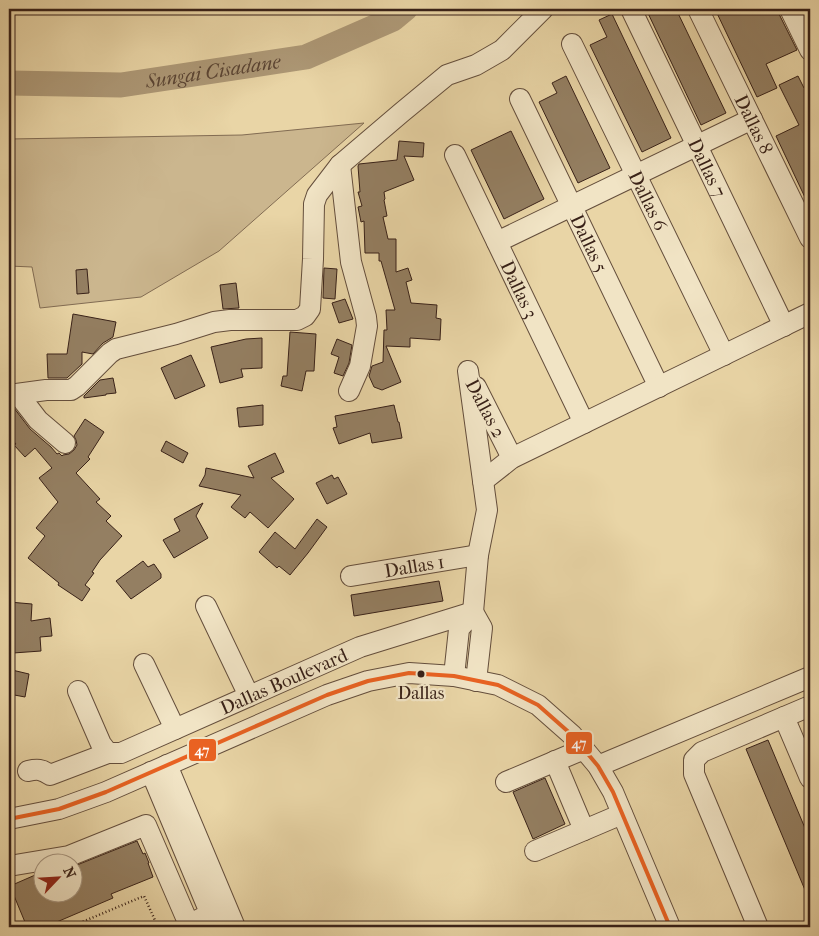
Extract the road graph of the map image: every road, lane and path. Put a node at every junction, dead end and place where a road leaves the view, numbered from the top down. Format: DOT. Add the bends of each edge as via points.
graph roads {
  1 [pos="543,9"];
  2 [pos="630,9"];
  3 [pos="698,9"];
  4 [pos="790,9"];
  5 [pos="572,44"];
  6 [pos="810,50"];
  7 [pos="520,99"];
  8 [pos="752,118"];
  9 [pos="696,146"];
  10 [pos="455,155"];
  11 [pos="340,164"];
  12 [pos="636,175"];
  13 [pos="572,206"];
  14 [pos="810,238"];
  15 [pos="497,242"];
  16 [pos="810,313"];
  17 [pos="784,326"];
  18 [pos="724,355"];
  19 [pos="659,387"];
  20 [pos="349,391"];
  21 [pos="13,394"];
  22 [pos="584,423"];
  23 [pos="65,443"];
  24 [pos="512,458"];
  25 [pos="483,481"];
  26 [pos="478,555"];
  27 [pos="351,576"];
  28 [pos="206,606"];
  29 [pos="473,612"];
  30 [pos="144,664"];
  31 [pos="454,676"];
  32 [pos="810,677"];
  33 [pos="476,681"];
  34 [pos="78,691"];
  35 [pos="249,696"];
  36 [pos="810,706"];
  37 [pos="784,717"];
  38 [pos="175,729"];
  39 [pos="104,748"];
  40 [pos="584,749"];
  41 [pos="555,761"];
  42 [pos="598,766"];
  43 [pos="159,768"];
  44 [pos="28,771"];
  45 [pos="810,778"];
  46 [pos="506,782"];
  47 [pos="622,814"];
  48 [pos="9,818"];
  49 [pos="584,830"];
  50 [pos="535,850"];
  51 [pos="9,866"];
  52 [pos="213,921"];
  53 [pos="70,927"];
  54 [pos="158,927"];
  55 [pos="235,927"];
  56 [pos="670,927"];
  57 [pos="758,927"];
  1 -- 11 [label="street" via="502,50 476,65 447,75"];
  2 -- 9 [label="street, Dallas 7"];
  3 -- 8 [label="street, Dallas 8"];
  4 -- 6 [label="street"];
  5 -- 12 [label="street, Dallas 6"];
  7 -- 13 [label="street, Dallas 5"];
  8 -- 9 [label="street"];
  8 -- 14 [label="street, Dallas 8"];
  9 -- 12 [label="street"];
  9 -- 17 [label="street, Dallas 7"];
  10 -- 15 [label="street, Dallas 3"];
  11 -- 20 [label="street" via="351,262 367,326 360,366"];
  11 -- 21 [label="street" via="315,198 310,309 305,316 296,320 214,322 116,349 73,389"];
  12 -- 13 [label="street"];
  12 -- 18 [label="street, Dallas 6"];
  13 -- 15 [label="street"];
  13 -- 19 [label="street, Dallas 5"];
  15 -- 22 [label="street, Dallas 3"];
  16 -- 17 [label="street"];
  17 -- 18 [label="street"];
  18 -- 19 [label="street"];
  19 -- 22 [label="street"];
  21 -- 23 [label="street"];
  22 -- 24 [label="street"];
  24 -- 25 [label="street"];
  24 -- 25 [label="street, Dallas 2" via="468,372"];
  25 -- 26 [label="street" via="487,510"];
  26 -- 27 [label="street, Dallas 1"];
  26 -- 29 [label="street"];
  28 -- 35 [label="street"];
  29 -- 31 [label="street" via="459,629"];
  29 -- 33 [label="street" via="482,628"];
  29 -- 35 [label="street, Dallas Boulevard" via="360,647"];
  30 -- 38 [label="street"];
  31 -- 33 [label="street"];
  31 -- 43 [label="street" via="409,673 368,681 327,694"];
  32 -- 42 [label="street"];
  33 -- 40 [label="street" via="498,685 538,705"];
  34 -- 39 [label="street"];
  35 -- 38 [label="street, Dallas Boulevard"];
  36 -- 37 [label="street"];
  37 -- 45 [label="street"];
  37 -- 57 [label="street" via="702,752 694,760 694,774"];
  38 -- 39 [label="street, Dallas Boulevard" via="121,753"];
  39 -- 44 [label="street, Dallas Boulevard" via="50,775 37,769"];
  40 -- 41 [label="street"];
  40 -- 42 [label="street"];
  41 -- 46 [label="street"];
  41 -- 49 [label="street"];
  42 -- 47 [label="street"];
  43 -- 48 [label="street" via="59,809"];
  43 -- 52 [label="street"];
  43 -- 55 [label="street"];
  47 -- 49 [label="street"];
  47 -- 56 [label="street"];
  49 -- 50 [label="street"];
  51 -- 52 [label="street" via="69,856 146,824 187,920 192,923"];
  53 -- 54 [label="path" via="144,896"];
}
